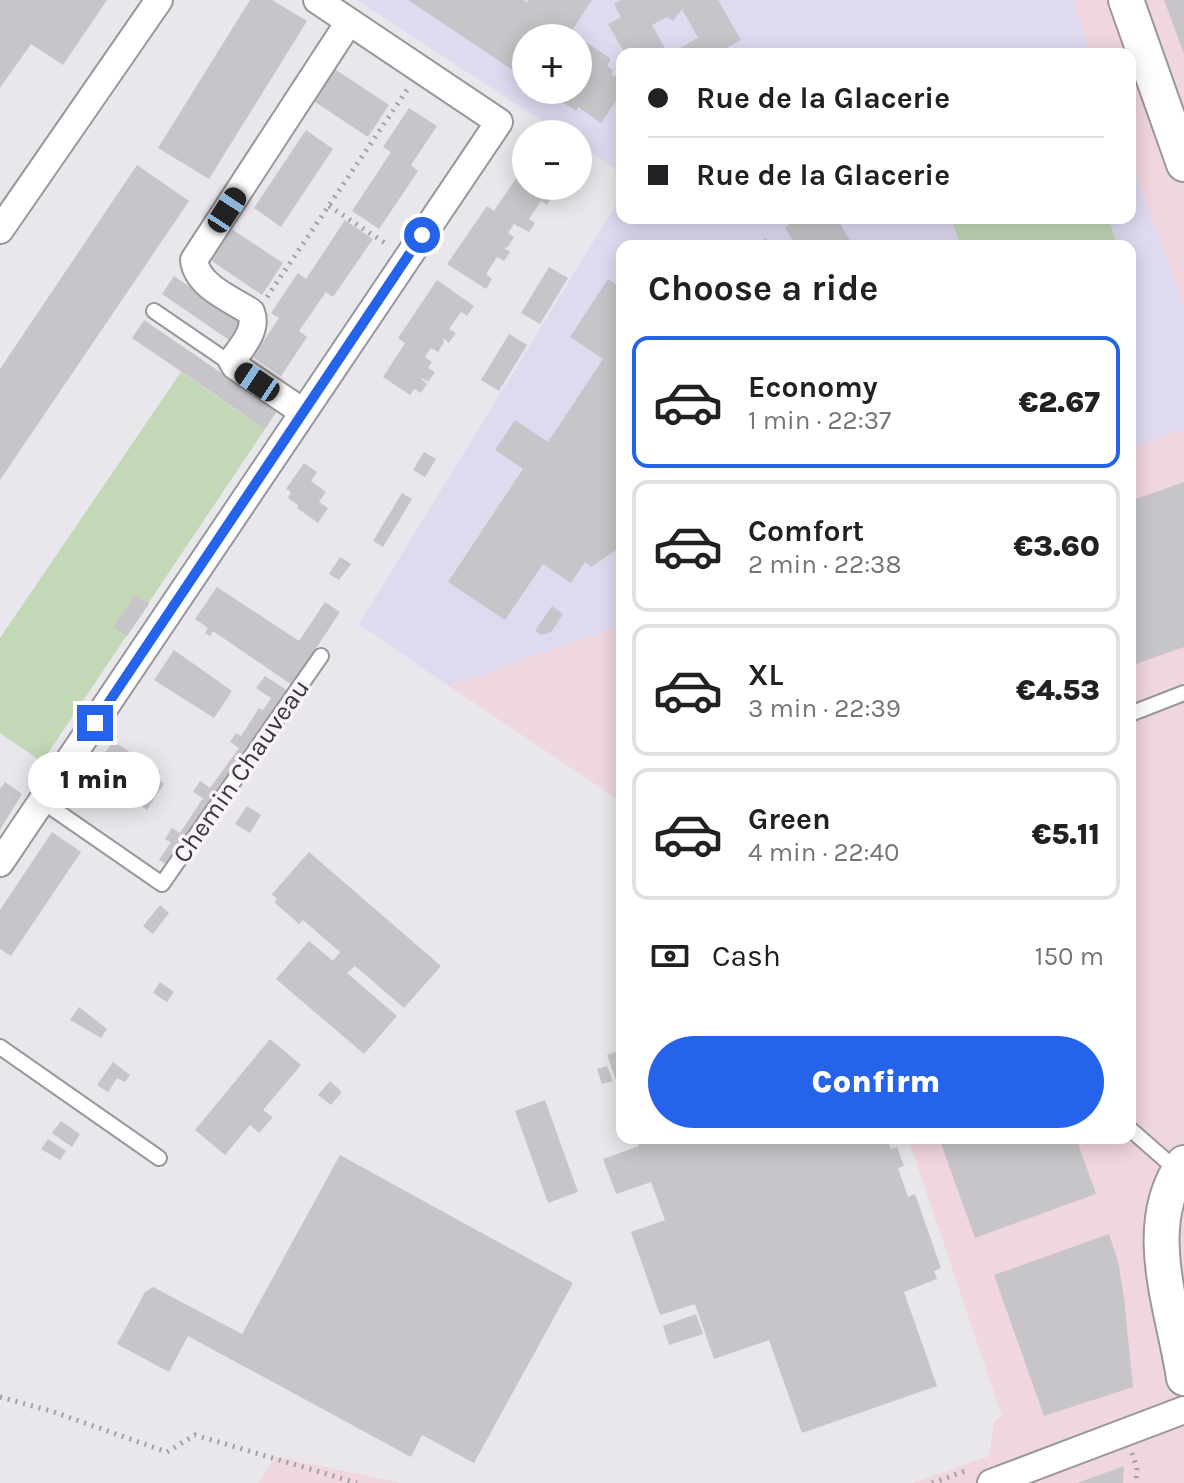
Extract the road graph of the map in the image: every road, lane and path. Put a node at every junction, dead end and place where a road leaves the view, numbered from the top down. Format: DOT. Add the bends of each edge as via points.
graph roads {
  1 [pos="159,0"];
  2 [pos="317,0"];
  3 [pos="1126,0"];
  4 [pos="349,22"];
  5 [pos="420,69"];
  6 [pos="1183,160"];
  7 [pos="329,206"];
  8 [pos="0,230"];
  9 [pos="407,258"];
  10 [pos="154,311"];
  11 [pos="253,318"];
  12 [pos="235,366"];
  13 [pos="303,412"];
  14 [pos="321,656"];
  15 [pos="1184,693"];
  16 [pos="1136,712"];
  17 [pos="42,801"];
  18 [pos="0,863"];
  19 [pos="0,1047"];
  20 [pos="1136,1133"];
  21 [pos="159,1158"];
  22 [pos="1181,1167"];
  23 [pos="1184,1378"];
  24 [pos="0,1397"];
  25 [pos="1184,1410"];
  26 [pos="981,1476"];
  27 [pos="357,1483"];
  28 [pos="932,1483"];
  1 -- 8 [label="street"];
  2 -- 4 [label="street"];
  3 -- 6 [label="street"];
  4 -- 5 [label="street"];
  4 -- 11 [label="street" via="194,260 195,271 205,282"];
  5 -- 7 [label="path"];
  5 -- 9 [label="street" via="499,122"];
  7 -- 9 [label="path"];
  7 -- 11 [label="path"];
  9 -- 13 [label="street"];
  10 -- 12 [label="lane"];
  11 -- 12 [label="street" via="232,361"];
  12 -- 13 [label="street"];
  13 -- 17 [label="street"];
  14 -- 17 [label="lane, Chemin Chauveau" via="162,884"];
  15 -- 16 [label="lane"];
  17 -- 18 [label="street"];
  19 -- 21 [label="lane"];
  20 -- 22 [label="lane"];
  22 -- 23 [label="street" via="1165,1206 1160,1237"];
  24 -- 27 [label="path" via="167,1452 195,1435"];
  25 -- 26 [label="street"];
  26 -- 28 [label="path"];
}
